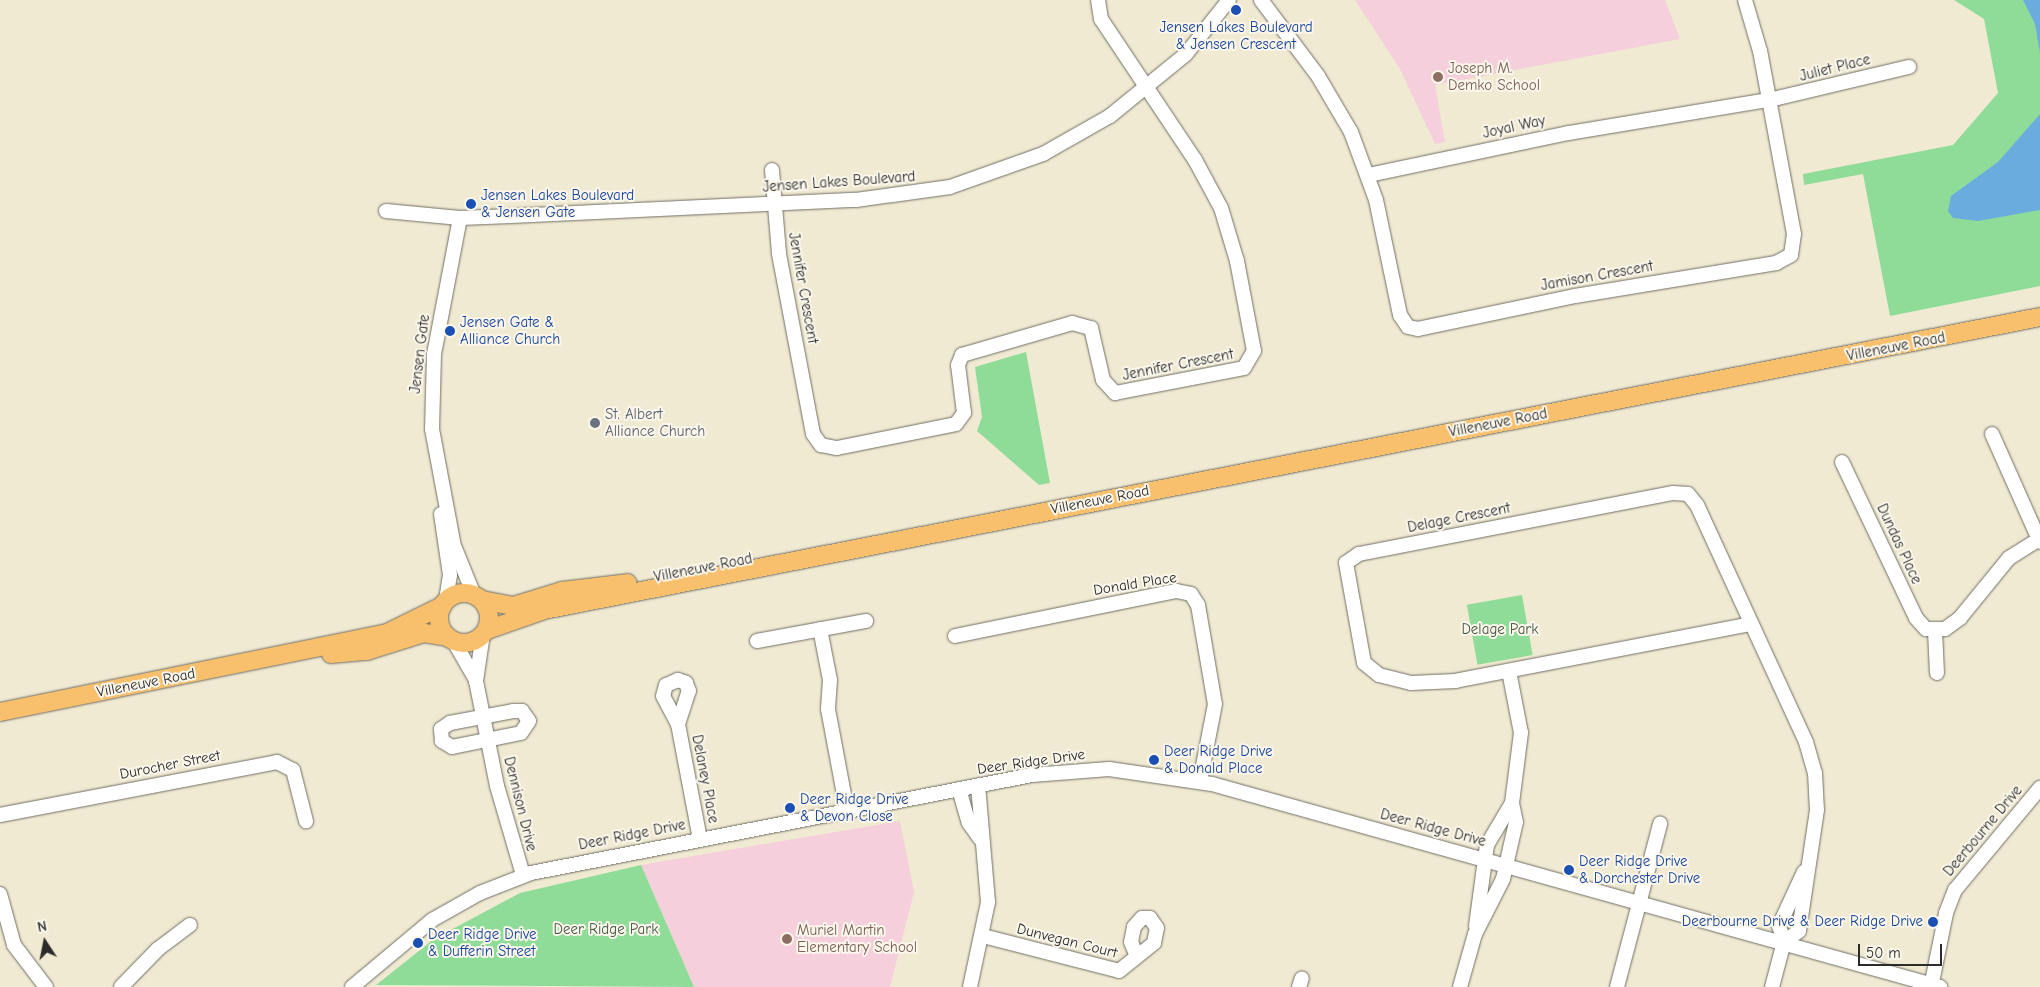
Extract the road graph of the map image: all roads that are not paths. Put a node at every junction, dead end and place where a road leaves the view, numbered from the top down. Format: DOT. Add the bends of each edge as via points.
graph roads {
  1 [pos="1098,0"];
  2 [pos="1229,0"];
  3 [pos="1261,0"];
  4 [pos="1745,0"];
  5 [pos="1909,67"];
  6 [pos="1147,88"];
  7 [pos="1769,100"];
  8 [pos="772,170"];
  9 [pos="1369,175"];
  10 [pos="773,203"];
  11 [pos="386,211"];
  12 [pos="460,218"];
  13 [pos="2040,317"];
  14 [pos="1992,434"];
  15 [pos="1842,462"];
  16 [pos="442,496"];
  17 [pos="956,528"];
  18 [pos="2039,541"];
  19 [pos="478,597"];
  20 [pos="444,603"];
  21 [pos="866,621"];
  22 [pos="1751,624"];
  23 [pos="820,630"];
  24 [pos="1935,631"];
  25 [pos="485,632"];
  26 [pos="955,636"];
  27 [pos="450,638"];
  28 [pos="757,641"];
  29 [pos="293,656"];
  30 [pos="1509,671"];
  31 [pos="1937,674"];
  32 [pos="476,680"];
  33 [pos="0,712"];
  34 [pos="483,716"];
  35 [pos="678,724"];
  36 [pos="488,739"];
  37 [pos="1200,781"];
  38 [pos="978,786"];
  39 [pos="2040,788"];
  40 [pos="959,789"];
  41 [pos="1512,803"];
  42 [pos="847,811"];
  43 [pos="0,815"];
  44 [pos="306,821"];
  45 [pos="1660,824"];
  46 [pos="700,839"];
  47 [pos="980,839"];
  48 [pos="1484,859"];
  49 [pos="1507,866"];
  50 [pos="1807,868"];
  51 [pos="523,876"];
  52 [pos="0,894"];
  53 [pos="1640,902"];
  54 [pos="190,925"];
  55 [pos="1475,934"];
  56 [pos="983,936"];
  57 [pos="1784,942"];
  58 [pos="1136,954"];
  59 [pos="1935,986"];
  60 [pos="46,987"];
  61 [pos="121,987"];
  62 [pos="352,987"];
  63 [pos="970,987"];
  64 [pos="1460,987"];
  65 [pos="1617,987"];
  66 [pos="1772,987"];
  1 -- 6 [label="street" via="1101,19"];
  2 -- 6 [label="street, Jensen Lakes Boulevard" via="1186,54"];
  3 -- 9 [label="street" via="1332,98"];
  4 -- 7 [label="street"];
  5 -- 7 [label="street, Juliet Place"];
  6 -- 10 [label="street, Jensen Lakes Boulevard" via="1065,143 987,177 907,195"];
  6 -- 10 [label="street, Jennifer Crescent" via="1206,177 1229,231 1254,351 1248,365 1239,371 1115,393 1103,380 1090,328 1072,322 962,355 958,365 964,413 956,424 826,447 813,434"];
  7 -- 9 [label="street, Joyal Way" via="1569,133"];
  7 -- 9 [label="street, Jamison Crescent" via="1795,244 1791,255 1776,263 1601,291 1413,328 1399,310"];
  8 -- 10 [label="street"];
  10 -- 12 [label="street, Jensen Lakes Boulevard"];
  11 -- 12 [label="street, Jensen Lakes Boulevard"];
  12 -- 16 [label="street, Jensen Gate" via="431,391"];
  13 -- 17 [label="main road, Villeneuve Road"];
  14 -- 18 [label="street"];
  15 -- 24 [label="street, Dundas Place" via="1916,618"];
  16 -- 19 [label="street, Jensen Gate" via="460,567"];
  16 -- 20 [label="street, Jensen Gate" via="442,535 450,575"];
  17 -- 19 [label="main road, Villeneuve Road" via="562,591 513,606"];
  17 -- 25 [label="main road, Villeneuve Road" via="544,610"];
  18 -- 24 [label="street" via="2009,558 1960,618"];
  19 -- 20 [label="main road" via="459,593"];
  19 -- 25 [label="main road" via="490,617"];
  20 -- 27 [label="main road" via="440,623"];
  20 -- 29 [label="main road, Villeneuve Road" via="385,634"];
  21 -- 23 [label="street"];
  22 -- 30 [label="street, Delage Crescent"];
  22 -- 30 [label="street, Delage Crescent" via="1694,500 1684,493 1368,552 1348,560 1362,657 1372,672 1428,684"];
  22 -- 50 [label="street, Delage Crescent" via="1813,761 1817,810"];
  23 -- 28 [label="street"];
  23 -- 42 [label="street" via="830,680 827,704"];
  24 -- 31 [label="street"];
  25 -- 27 [label="main road" via="472,642"];
  25 -- 32 [label="street, Dennison Drive"];
  26 -- 37 [label="street, Donald Place" via="1176,591 1191,594 1198,605 1215,704"];
  27 -- 29 [label="main road, Villeneuve Road" via="424,633 368,650"];
  27 -- 32 [label="street, Dennison Drive"];
  29 -- 33 [label="main road, Villeneuve Road"];
  30 -- 41 [label="street" via="1522,743"];
  32 -- 34 [label="street, Dennison Drive"];
  34 -- 36 [label="street, Dennison Drive"];
  34 -- 36 [label="street, Dennison Drive" via="522,711 529,721 521,733"];
  34 -- 36 [label="street, Dennison Drive" via="450,723 440,735 452,747"];
  35 -- 46 [label="street, Delaney Place"];
  36 -- 51 [label="street, Dennison Drive"];
  37 -- 38 [label="street, Deer Ridge Drive" via="1152,772 1093,769"];
  37 -- 48 [label="street, Deer Ridge Drive"];
  38 -- 40 [label="street, Deer Ridge Drive"];
  38 -- 47 [label="street" via="983,822"];
  39 -- 59 [label="street, Deerbourne Drive" via="1955,890 1946,913"];
  40 -- 42 [label="street, Deer Ridge Drive"];
  40 -- 47 [label="street" via="969,823"];
  41 -- 48 [label="street" via="1501,816"];
  41 -- 49 [label="street" via="1516,822"];
  42 -- 46 [label="street, Deer Ridge Drive"];
  43 -- 44 [label="street, Durocher Street" via="277,762 292,770"];
  45 -- 53 [label="street"];
  46 -- 51 [label="street, Deer Ridge Drive"];
  47 -- 56 [label="street" via="988,890"];
  48 -- 49 [label="street, Deer Ridge Drive"];
  48 -- 55 [label="street"];
  49 -- 53 [label="street, Deer Ridge Drive"];
  49 -- 55 [label="street"];
  50 -- 57 [label="street, Delage Crescent" via="1779,926"];
  50 -- 57 [label="street, Delage Crescent" via="1800,932"];
  51 -- 62 [label="street, Deer Ridge Drive" via="432,920"];
  52 -- 60 [label="street" via="14,945"];
  53 -- 57 [label="street, Deer Ridge Drive"];
  53 -- 65 [label="street"];
  54 -- 61 [label="street" via="158,949"];
  55 -- 64 [label="street"];
  56 -- 58 [label="street, Dunvegan Court" via="1111,971 1128,966"];
  56 -- 63 [label="street"];
  57 -- 59 [label="street, Deer Ridge Drive"];
  57 -- 66 [label="street"];
}
